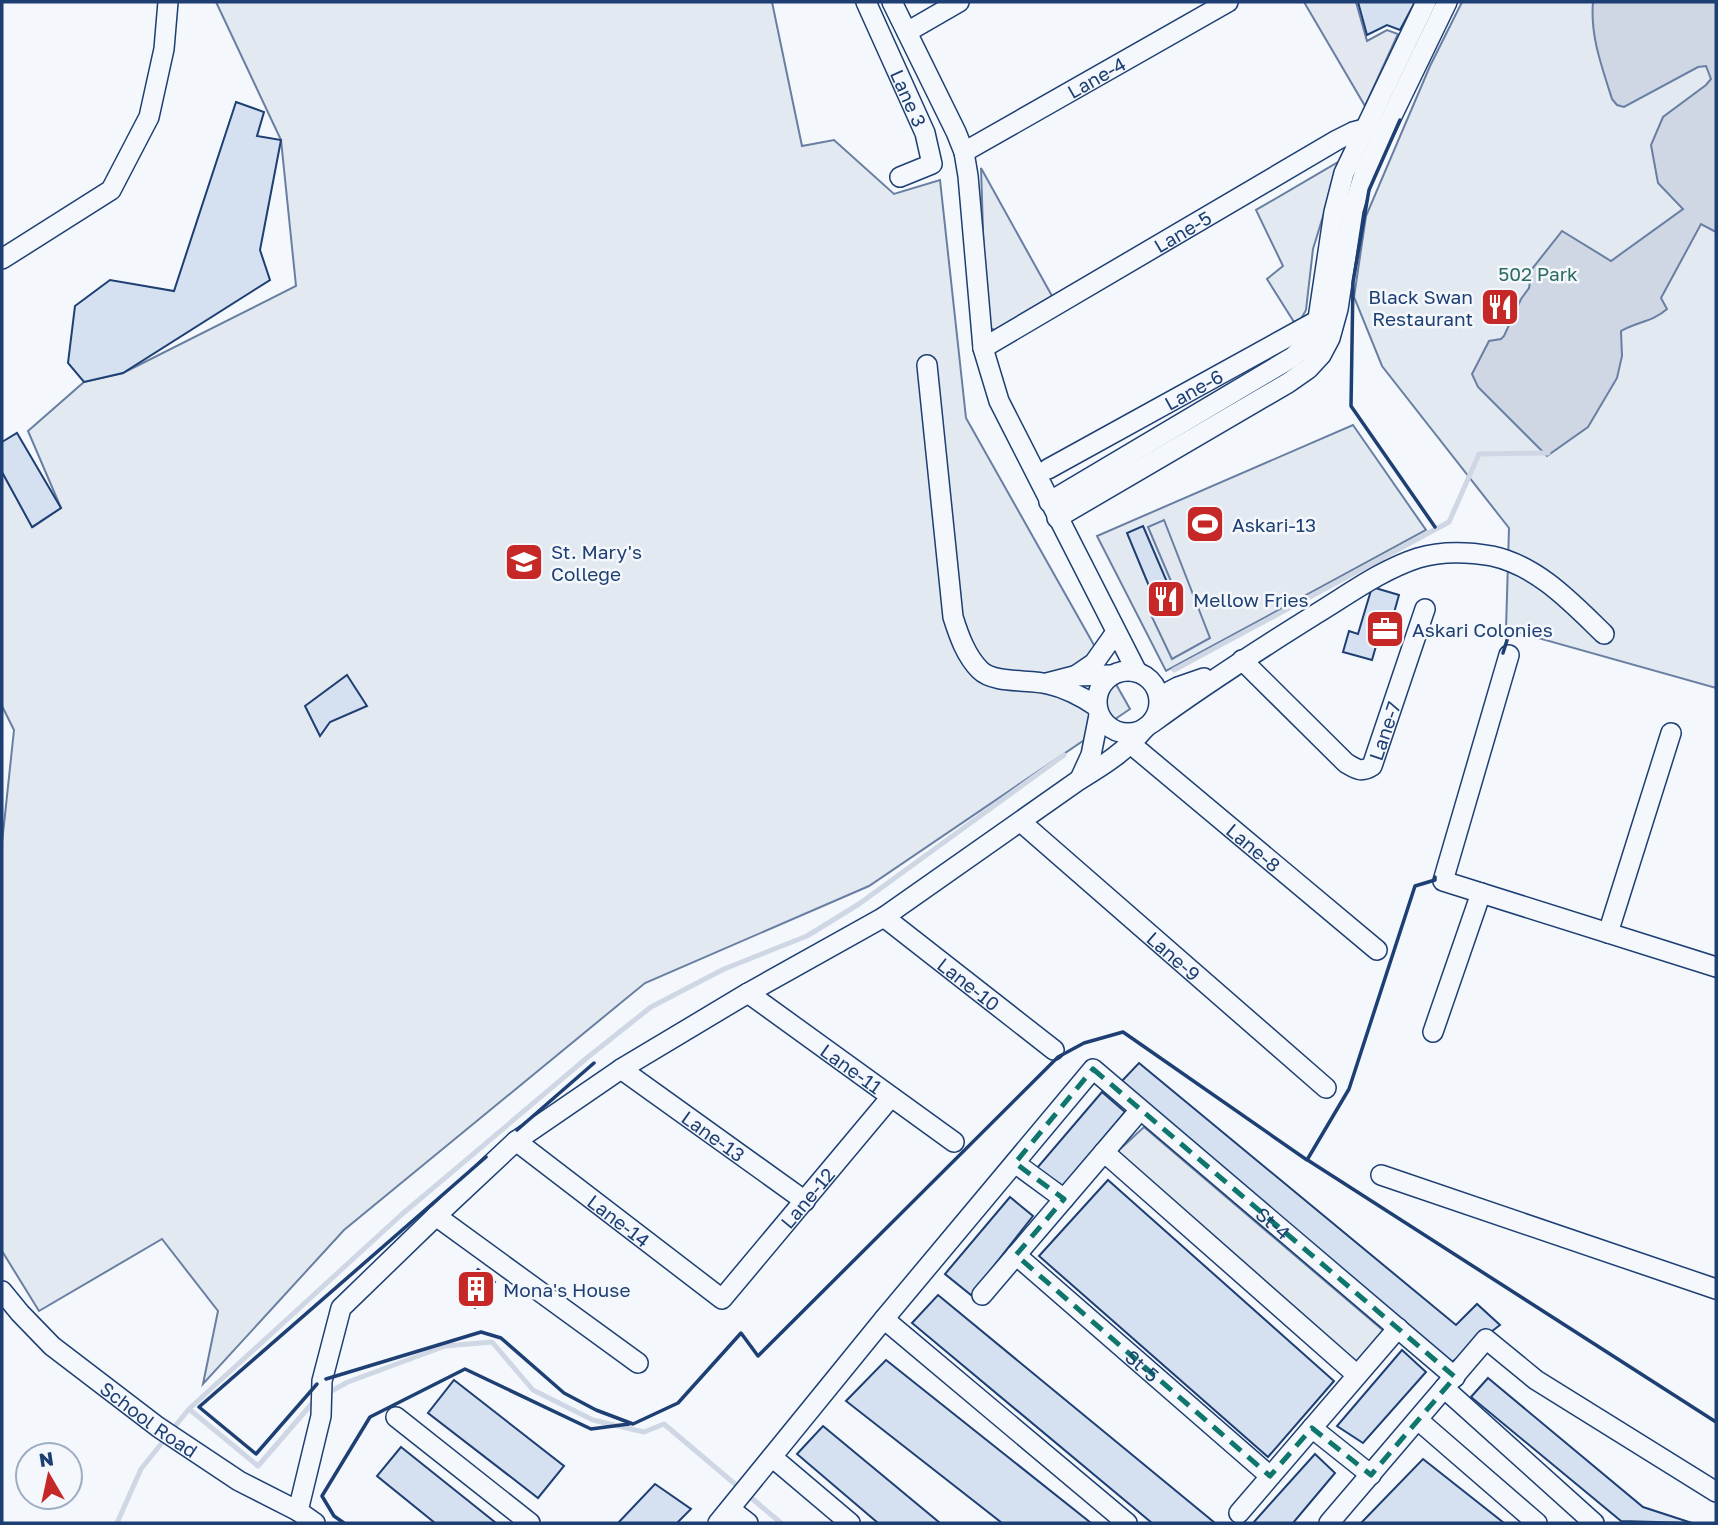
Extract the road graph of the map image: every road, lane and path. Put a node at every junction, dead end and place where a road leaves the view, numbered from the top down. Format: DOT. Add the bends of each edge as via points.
graph roads {
  1 [pos="168,2"];
  2 [pos="866,2"];
  3 [pos="892,2"];
  4 [pos="959,2"];
  5 [pos="1228,2"];
  6 [pos="1426,2"];
  7 [pos="1447,2"];
  8 [pos="906,32"];
  9 [pos="1387,125"];
  10 [pos="1365,128"];
  11 [pos="964,152"];
  12 [pos="900,177"];
  13 [pos="2,259"];
  14 [pos="1338,309"];
  15 [pos="1318,319"];
  16 [pos="983,348"];
  17 [pos="927,365"];
  18 [pos="1048,469"];
  19 [pos="1053,510"];
  20 [pos="1425,609"];
  21 [pos="1116,632"];
  22 [pos="1604,634"];
  23 [pos="1509,655"];
  24 [pos="1242,660"];
  25 [pos="1137,672"];
  26 [pos="1218,675"];
  27 [pos="1074,676"];
  28 [pos="1111,676"];
  29 [pos="1046,683"];
  30 [pos="1159,697"];
  31 [pos="1098,711"];
  32 [pos="1148,725"];
  33 [pos="1671,733"];
  34 [pos="1132,744"];
  35 [pos="1079,780"];
  36 [pos="1021,821"];
  37 [pos="1481,893"];
  38 [pos="884,917"];
  39 [pos="1608,933"];
  40 [pos="1377,950"];
  41 [pos="1716,967"];
  42 [pos="748,993"];
  43 [pos="1433,1032"];
  44 [pos="1055,1050"];
  45 [pos="621,1069"];
  46 [pos="1326,1088"];
  47 [pos="891,1097"];
  48 [pos="1140,1110"];
  49 [pos="516,1141"];
  50 [pos="954,1142"];
  51 [pos="1104,1152"];
  52 [pos="1015,1163"];
  53 [pos="1381,1175"];
  54 [pos="1064,1199"];
  55 [pos="805,1200"];
  56 [pos="436,1216"];
  57 [pos="1016,1255"];
  58 [pos="1716,1289"];
  59 [pos="2,1291"];
  60 [pos="982,1296"];
  61 [pos="722,1299"];
  62 [pos="884,1320"];
  63 [pos="1398,1328"];
  64 [pos="638,1363"];
  65 [pos="1357,1376"];
  66 [pos="1449,1382"];
  67 [pos="396,1417"];
  68 [pos="1418,1420"];
  69 [pos="1312,1428"];
  70 [pos="772,1457"];
  71 [pos="1371,1475"];
  72 [pos="1270,1476"];
  73 [pos="1716,1492"];
  74 [pos="298,1511"];
  75 [pos="1239,1513"];
  76 [pos="724,1516"];
  77 [pos="315,1523"];
  78 [pos="530,1523"];
  79 [pos="748,1523"];
  80 [pos="850,1523"];
  81 [pos="1127,1523"];
  82 [pos="1329,1523"];
  83 [pos="1537,1523"];
  84 [pos="1594,1523"];
  1 -- 13 [label="street" via="164,49 149,117 111,190"];
  2 -- 12 [label="street, Lane 3" via="925,133 932,164"];
  3 -- 8 [label="street"];
  4 -- 8 [label="street"];
  5 -- 11 [label="street, Lane-4"];
  6 -- 10 [label="street"];
  7 -- 9 [label="street"];
  8 -- 11 [label="street"];
  9 -- 10 [label="street, Lane-5"];
  9 -- 14 [label="street" via="1353,210"];
  10 -- 15 [label="street" via="1344,173 1334,212"];
  10 -- 16 [label="street, Lane-5" via="1336,140"];
  11 -- 16 [label="street"];
  14 -- 15 [label="street, Lane-6"];
  14 -- 19 [label="street" via="1330,338 1308,369"];
  15 -- 18 [label="street, Lane-6"];
  15 -- 19 [label="street" via="1309,342 1293,357"];
  16 -- 19 [label="street" via="999,401"];
  17 -- 29 [label="street" via="953,617 962,644 981,672 1007,680"];
  19 -- 21 [label="street"];
  20 -- 24 [label="street, Lane-7" via="1372,766 1365,770 1346,763"];
  21 -- 25 [label="street"];
  21 -- 27 [label="street" via="1094,663"];
  22 -- 24 [label="street" via="1558,590 1528,570 1494,556 1456,553 1420,558 1382,574"];
  23 -- 37 [label="street" via="1443,881"];
  24 -- 26 [label="street"];
  25 -- 28 [label="street"];
  25 -- 30 [label="street" via="1152,681"];
  26 -- 30 [label="street"];
  26 -- 32 [label="street"];
  27 -- 28 [label="street"];
  27 -- 29 [label="street"];
  28 -- 31 [label="street" via="1099,689"];
  29 -- 31 [label="street" via="1069,690"];
  30 -- 32 [label="street"];
  31 -- 32 [label="street" via="1119,732 1137,732"];
  31 -- 35 [label="street" via="1091,755"];
  32 -- 34 [label="street"];
  33 -- 39 [label="street"];
  34 -- 35 [label="street"];
  34 -- 40 [label="street, Lane-8"];
  35 -- 36 [label="street"];
  36 -- 38 [label="street"];
  36 -- 46 [label="street, Lane-9"];
  37 -- 39 [label="street"];
  37 -- 43 [label="street"];
  38 -- 42 [label="street"];
  38 -- 44 [label="street, Lane-10"];
  39 -- 41 [label="street"];
  42 -- 45 [label="street"];
  42 -- 47 [label="street, Lane-11"];
  45 -- 49 [label="street"];
  45 -- 55 [label="street, Lane-13"];
  47 -- 50 [label="street, Lane-11"];
  47 -- 55 [label="street, Lane-12"];
  48 -- 51 [label="street"];
  48 -- 52 [label="street, St-4" via="1093,1069"];
  48 -- 63 [label="street, St-4"];
  49 -- 56 [label="street"];
  49 -- 61 [label="street, Lane-14"];
  51 -- 54 [label="street"];
  51 -- 65 [label="street"];
  52 -- 54 [label="street"];
  52 -- 62 [label="street"];
  53 -- 58 [label="street"];
  54 -- 57 [label="street"];
  55 -- 61 [label="street, Lane-12"];
  56 -- 64 [label="street"];
  56 -- 74 [label="street" via="341,1308"];
  57 -- 60 [label="street"];
  57 -- 72 [label="street, St-5"];
  59 -- 74 [label="street, School Road" via="52,1346 158,1427 239,1481"];
  62 -- 70 [label="street"];
  62 -- 81 [label="street"];
  63 -- 65 [label="street"];
  63 -- 66 [label="street, St-4"];
  65 -- 69 [label="street"];
  66 -- 68 [label="street"];
  66 -- 73 [label="street" via="1486,1339 1536,1380"];
  66 -- 84 [label="street, St-4"];
  67 -- 78 [label="street"];
  68 -- 71 [label="street"];
  68 -- 83 [label="street"];
  69 -- 71 [label="street"];
  69 -- 72 [label="street"];
  70 -- 76 [label="street"];
  70 -- 80 [label="street"];
  71 -- 82 [label="street"];
  72 -- 75 [label="street"];
  74 -- 77 [label="street, School Road"];
  76 -- 79 [label="street"];
}
